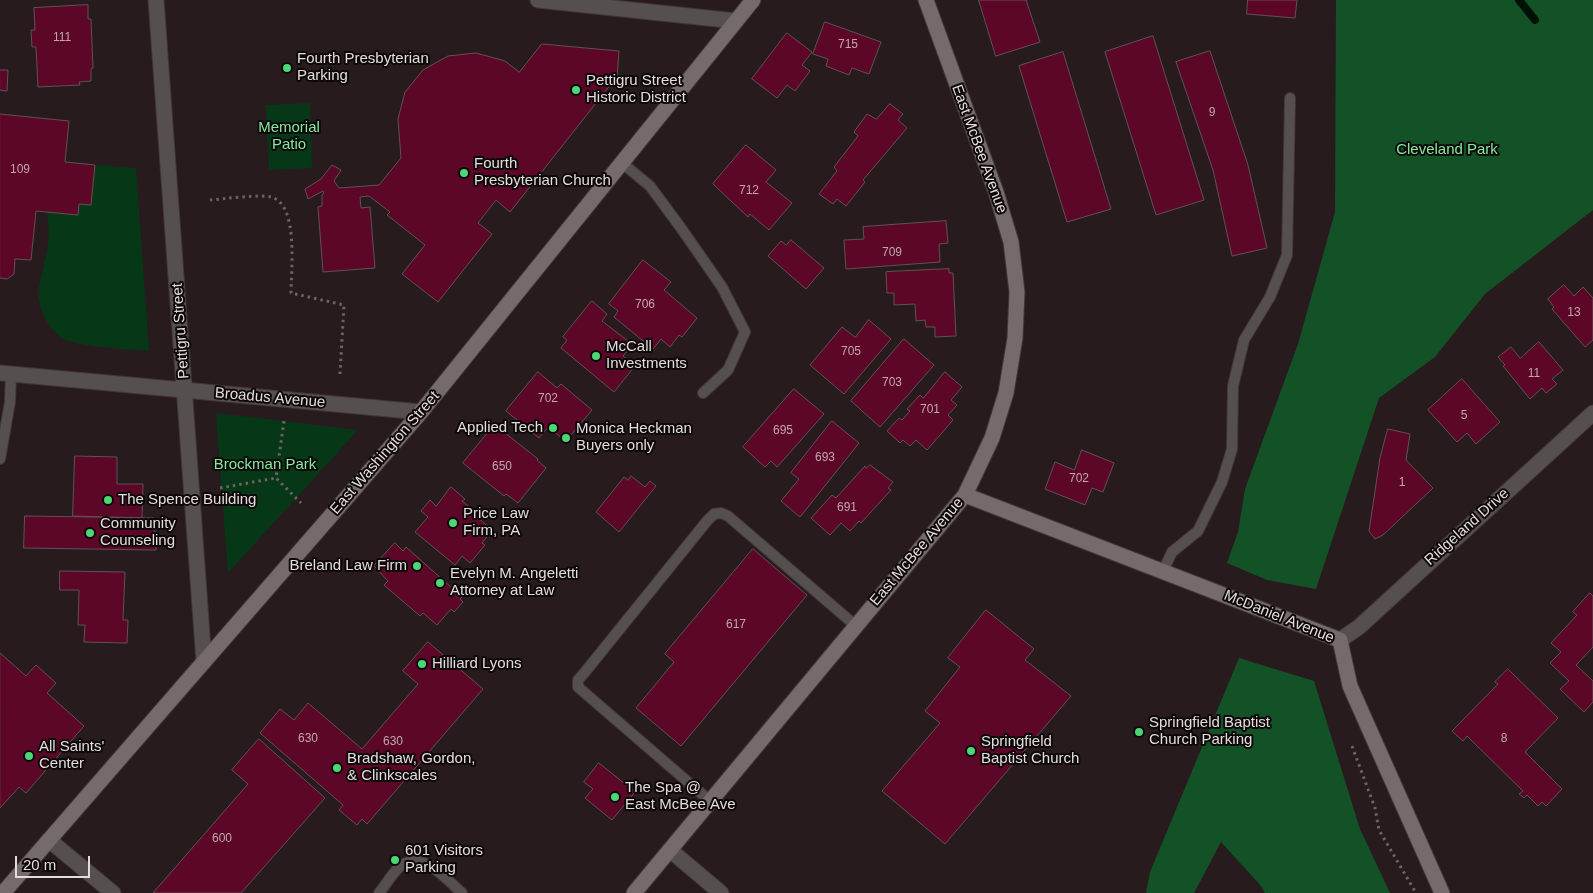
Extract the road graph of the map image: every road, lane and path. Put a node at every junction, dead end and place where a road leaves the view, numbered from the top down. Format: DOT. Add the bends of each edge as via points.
graph roads {
  1 [pos="156,0"];
  2 [pos="538,0"];
  3 [pos="753,0"];
  4 [pos="926,0"];
  5 [pos="736,21"];
  6 [pos="1290,98"];
  7 [pos="622,163"];
  8 [pos="210,200"];
  9 [pos="6,373"];
  10 [pos="340,374"];
  11 [pos="185,390"];
  12 [pos="703,393"];
  13 [pos="421,412"];
  14 [pos="1593,413"];
  15 [pos="284,421"];
  16 [pos="0,459"];
  17 [pos="276,478"];
  18 [pos="220,488"];
  19 [pos="965,495"];
  20 [pos="301,503"];
  21 [pos="1163,571"];
  22 [pos="856,626"];
  23 [pos="1340,640"];
  24 [pos="204,662"];
  25 [pos="1349,736"];
  26 [pos="710,801"];
  27 [pos="48,840"];
  28 [pos="670,850"];
  29 [pos="3,893"];
  30 [pos="113,893"];
  31 [pos="379,893"];
  32 [pos="462,893"];
  33 [pos="634,893"];
  34 [pos="721,893"];
  35 [pos="1416,893"];
  36 [pos="1442,893"];
  1 -- 11 [label="street, Pettigru Street"];
  2 -- 5 [label="street"];
  3 -- 5 [label="street, East Washington Street"];
  4 -- 19 [label="street, East McBee Avenue" via="996,192 1011,242 1017,292 1015,338 1006,393 992,438"];
  5 -- 7 [label="street, East Washington Street"];
  6 -- 21 [label="lane" via="1287,255 1270,297 1244,340 1233,386 1232,449 1222,482 1198,532 1172,552"];
  7 -- 12 [label="lane" via="650,186 681,228 722,287 745,332 728,370"];
  7 -- 13 [label="street, East Washington Street"];
  8 -- 10 [label="path" via="271,197 283,204 290,217 291,293 344,305"];
  9 -- 11 [label="street, Broadus Avenue"];
  9 -- 16 [label="lane" via="10,402"];
  11 -- 13 [label="street, Broadus Avenue"];
  11 -- 24 [label="street, Pettigru Street"];
  13 -- 24 [label="street, East Washington Street"];
  14 -- 23 [label="street, Ridgeland Drive" via="1359,627"];
  15 -- 17 [label="path"];
  17 -- 18 [label="path"];
  17 -- 20 [label="path"];
  19 -- 21 [label="street, McDaniel Avenue"];
  19 -- 22 [label="street, East McBee Avenue"];
  21 -- 23 [label="street, McDaniel Avenue"];
  22 -- 26 [label="street, East McBee Avenue"];
  22 -- 26 [label="lane" via="728,516 714,514 707,521 578,680 578,687"];
  23 -- 36 [label="street, McDaniel Avenue" via="1350,686"];
  24 -- 27 [label="street, East Washington Street"];
  25 -- 35 [label="path" via="1375,808 1379,830"];
  26 -- 28 [label="street, East McBee Avenue"];
  27 -- 29 [label="street, East Washington Street"];
  27 -- 30 [label="street"];
  28 -- 33 [label="street, East McBee Avenue"];
  28 -- 34 [label="street"];
  31 -- 32 [label="lane" via="401,866 412,860 425,862"];
}
